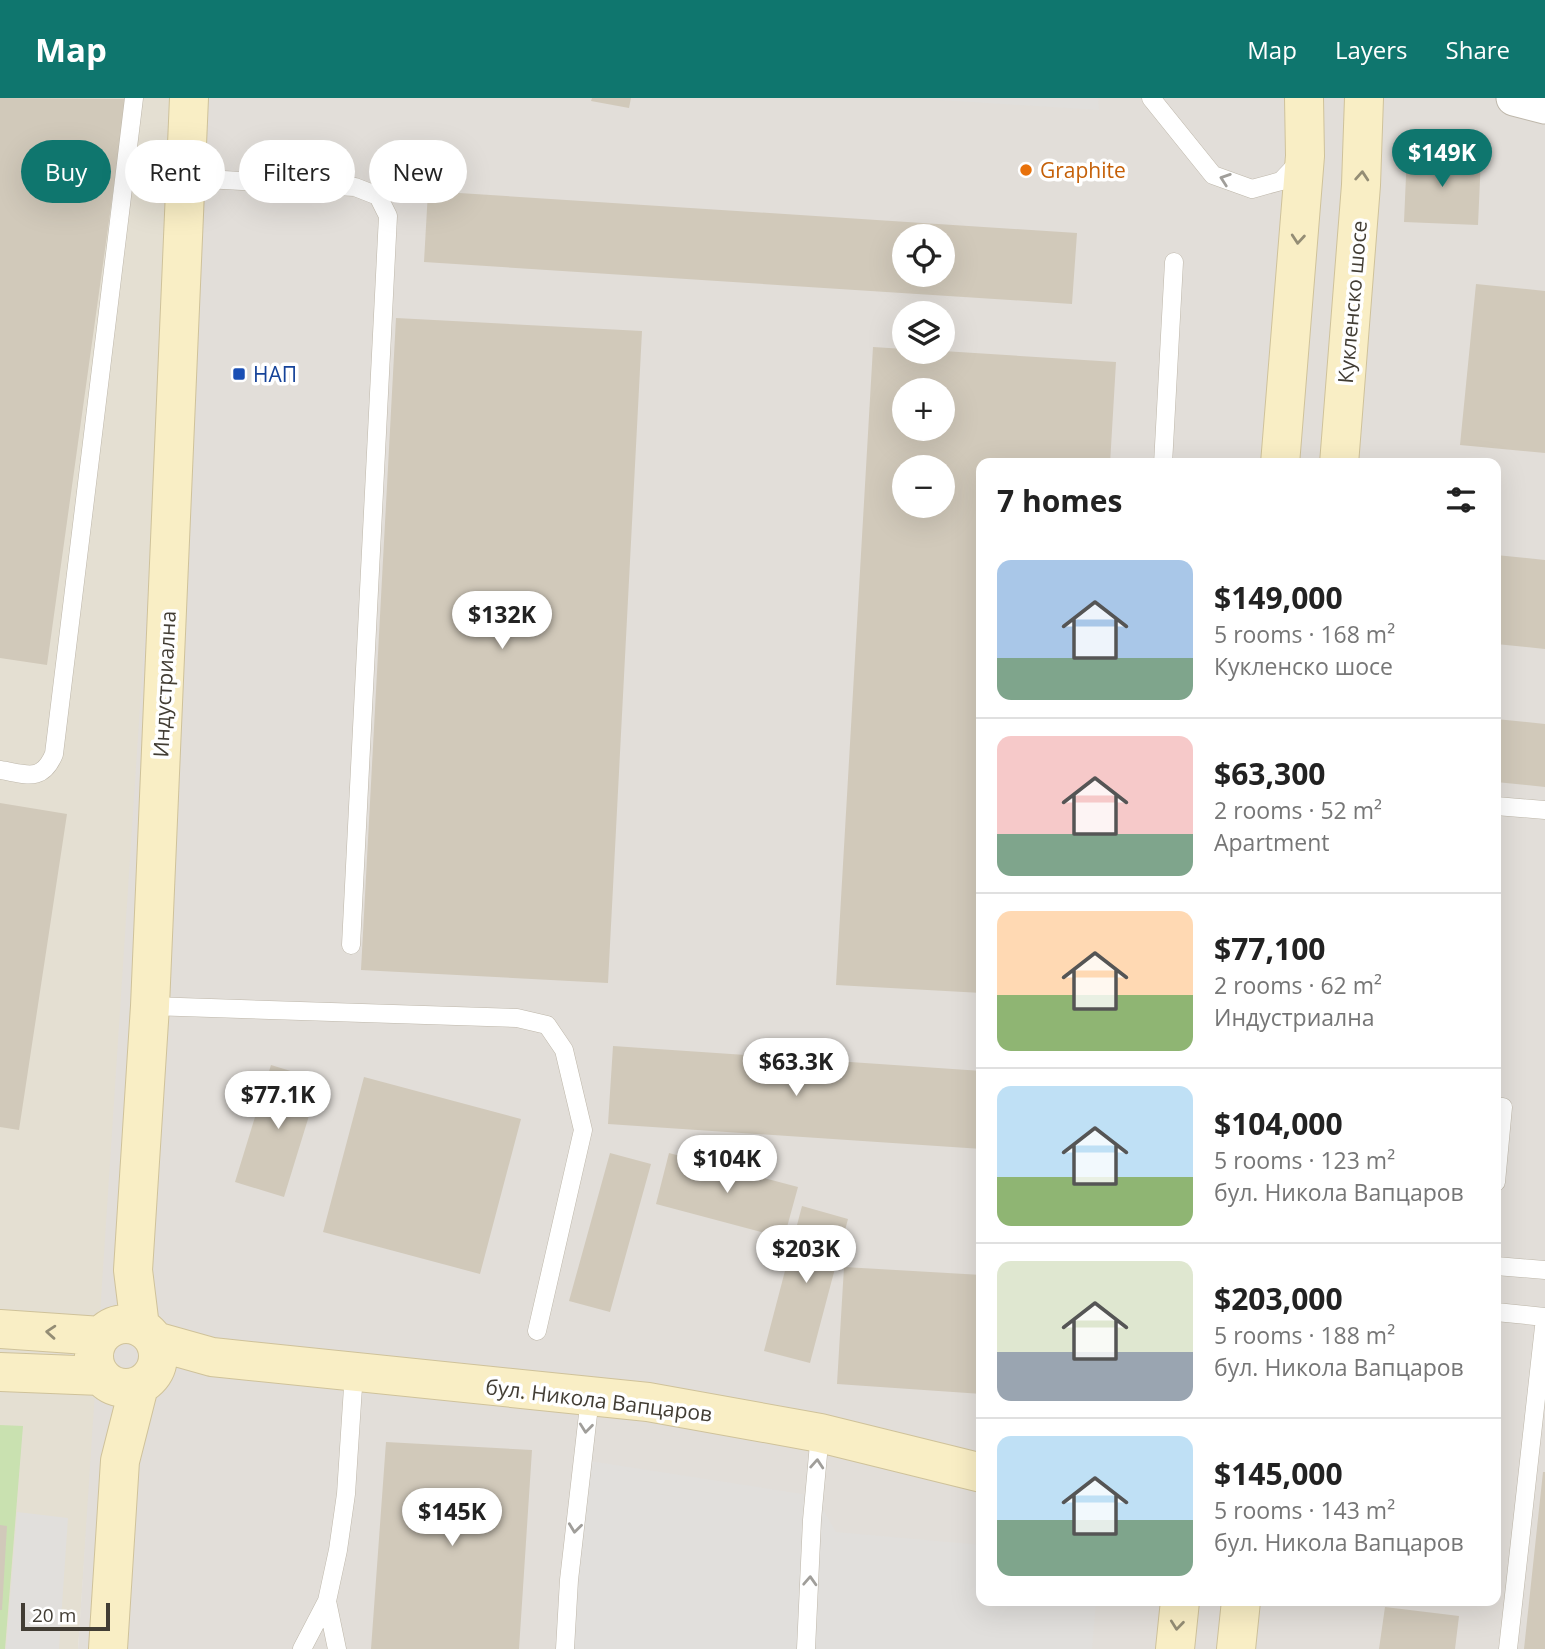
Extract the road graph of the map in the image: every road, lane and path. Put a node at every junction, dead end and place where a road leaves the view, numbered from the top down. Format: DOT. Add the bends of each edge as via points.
graph roads {
  1 [pos="134,98"];
  2 [pos="190,98"];
  3 [pos="1151,98"];
  4 [pos="1304,98"];
  5 [pos="1364,98"];
  6 [pos="1514,98"];
  7 [pos="1545,106"];
  8 [pos="188,140"];
  9 [pos="1305,156"];
  10 [pos="225,180"];
  11 [pos="185,203"];
  12 [pos="1174,262"];
  13 [pos="1163,458"];
  14 [pos="1280,458"];
  15 [pos="1339,458"];
  16 [pos="0,770"];
  17 [pos="1501,806"];
  18 [pos="1545,810"];
  19 [pos="351,945"];
  20 [pos="150,1006"];
  21 [pos="1501,1107"];
  22 [pos="1501,1128"];
  23 [pos="1501,1266"];
  24 [pos="1545,1270"];
  25 [pos="1501,1313"];
  26 [pos="1545,1318"];
  27 [pos="0,1329"];
  28 [pos="537,1331"];
  29 [pos="127,1356"];
  30 [pos="0,1372"];
  31 [pos="354,1372"];
  32 [pos="590,1396"];
  33 [pos="820,1433"];
  34 [pos="976,1472"];
  35 [pos="327,1601"];
  36 [pos="1179,1606"];
  37 [pos="1240,1606"];
  38 [pos="108,1649"];
  39 [pos="302,1649"];
  40 [pos="337,1649"];
  41 [pos="565,1649"];
  42 [pos="806,1649"];
  43 [pos="1175,1649"];
  44 [pos="1236,1649"];
  45 [pos="1508,1649"];
  1 -- 16 [label="lane" via="54,754 48,768 35,775"];
  2 -- 8 [label="street, Индустриална"];
  9 -- 3 [label="lane, one-way" via="1281,181 1252,189 1213,176"];
  4 -- 9 [label="street"];
  15 -- 5 [label="street, Кукленско шосе, one-way" via="1362,185"];
  6 -- 7 [label="street"];
  9 -- 14 [label="street, one-way"];
  10 -- 19 [label="lane" via="355,187 378,196 388,216"];
  11 -- 20 [label="street, Индустриална"];
  12 -- 13 [label="lane"];
  17 -- 18 [label="lane"];
  20 -- 28 [label="lane" via="517,1018 547,1025 564,1050 583,1130"];
  20 -- 29 [label="street, Индустриална"];
  21 -- 22 [label="lane"];
  23 -- 24 [label="lane"];
  25 -- 26 [label="lane"];
  26 -- 45 [label="lane"];
  29 -- 27 [label="street, бул. Никола Вапцаров, one-way"];
  29 -- 30 [label="street, бул. Никола Вапцаров"];
  29 -- 31 [label="street, бул. Никола Вапцаров" via="212,1357"];
  29 -- 38 [label="street, Индустриална" via="110,1411 120,1461"];
  31 -- 32 [label="street, бул. Никола Вапцаров"];
  31 -- 35 [label="lane" via="346,1494"];
  32 -- 33 [label="street, бул. Никола Вапцаров"];
  32 -- 41 [label="lane, one-way"];
  33 -- 34 [label="street, бул. Никола Вапцаров"];
  42 -- 33 [label="lane, one-way"];
  35 -- 39 [label="lane"];
  35 -- 40 [label="lane"];
  36 -- 43 [label="street, one-way"];
  37 -- 44 [label="street"];
}
